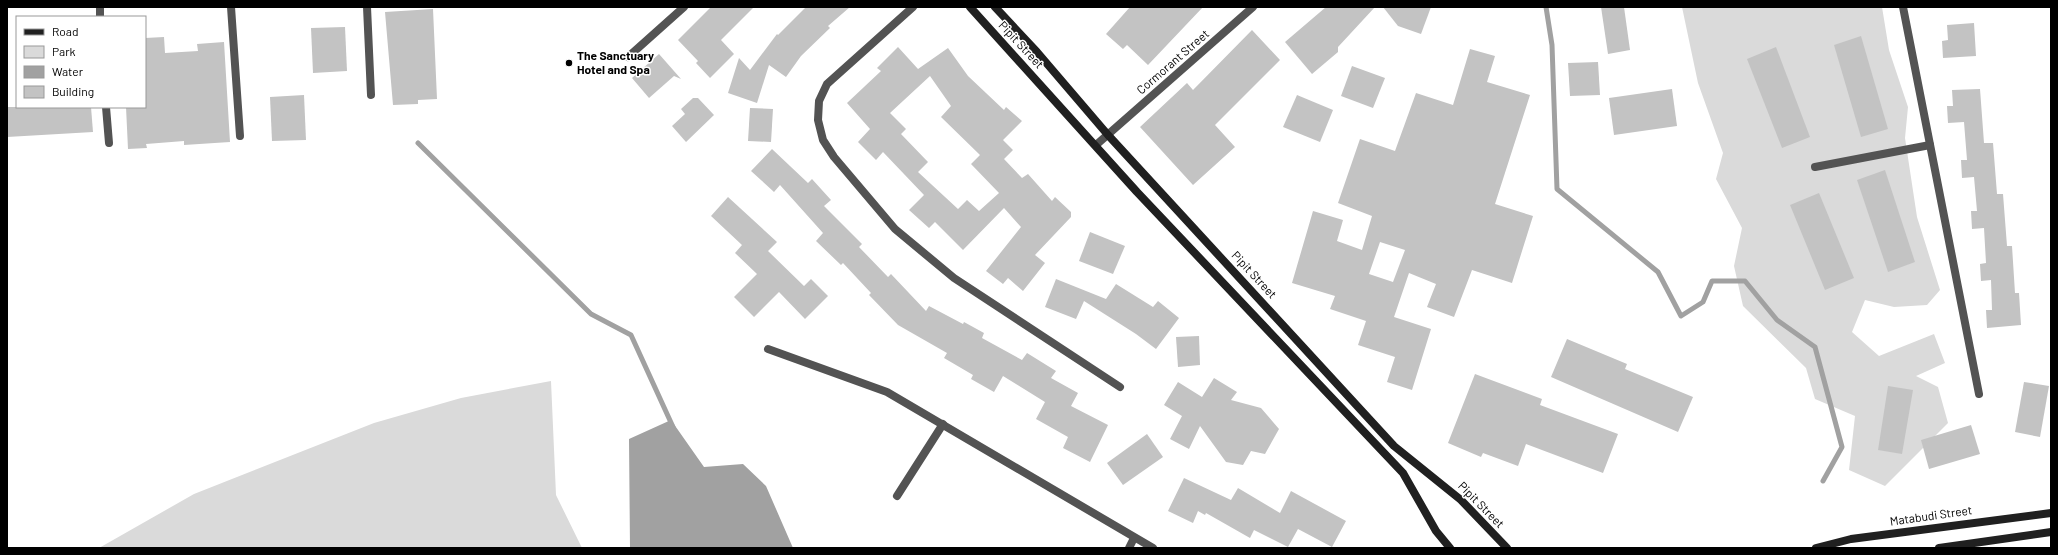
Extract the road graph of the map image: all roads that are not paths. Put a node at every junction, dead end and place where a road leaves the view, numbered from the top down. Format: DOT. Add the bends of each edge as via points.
graph roads {
  1 [pos="231,7"];
  2 [pos="367,7"];
  3 [pos="684,7"];
  4 [pos="913,7"];
  5 [pos="970,7"];
  6 [pos="995,7"];
  7 [pos="1253,7"];
  8 [pos="1903,7"];
  9 [pos="628,57"];
  10 [pos="371,95"];
  11 [pos="106,108"];
  12 [pos="1108,135"];
  13 [pos="240,136"];
  14 [pos="108,143"];
  15 [pos="1096,145"];
  16 [pos="1930,145"];
  17 [pos="1816,167"];
  18 [pos="768,349"];
  19 [pos="1120,387"];
  20 [pos="1978,394"];
  21 [pos="943,424"];
  22 [pos="897,496"];
  23 [pos="2051,513"];
  24 [pos="2051,532"];
  25 [pos="1134,538"];
  26 [pos="1976,545"];
  27 [pos="1129,548"];
  28 [pos="1153,548"];
  29 [pos="1450,548"];
  30 [pos="1506,548"];
  31 [pos="1816,548"];
  32 [pos="1939,548"];
  1 -- 13 [label="street"];
  2 -- 10 [label="street"];
  3 -- 9 [label="street"];
  4 -- 19 [label="street" via="827,84 820,101 818,120 823,140 834,157 895,229 954,278"];
  5 -- 15 [label="main road, Pipit Street"];
  6 -- 12 [label="main road, Pipit Street"];
  7 -- 12 [label="street, Cormorant Street"];
  8 -- 16 [label="street"];
  11 -- 14 [label="street"];
  12 -- 15 [label="street, Cormorant Street"];
  12 -- 30 [label="main road, Pipit Street" via="1394,446 1461,500"];
  15 -- 29 [label="main road, Pipit Street" via="1142,198 1403,473 1436,531"];
  16 -- 17 [label="street"];
  16 -- 20 [label="street"];
  18 -- 21 [label="street" via="887,392"];
  21 -- 22 [label="street"];
  21 -- 25 [label="street"];
  23 -- 31 [label="main road, Matabudi Street" via="1851,540"];
  24 -- 26 [label="main road"];
  25 -- 27 [label="street"];
  25 -- 28 [label="street"];
  26 -- 32 [label="main road"];
}
